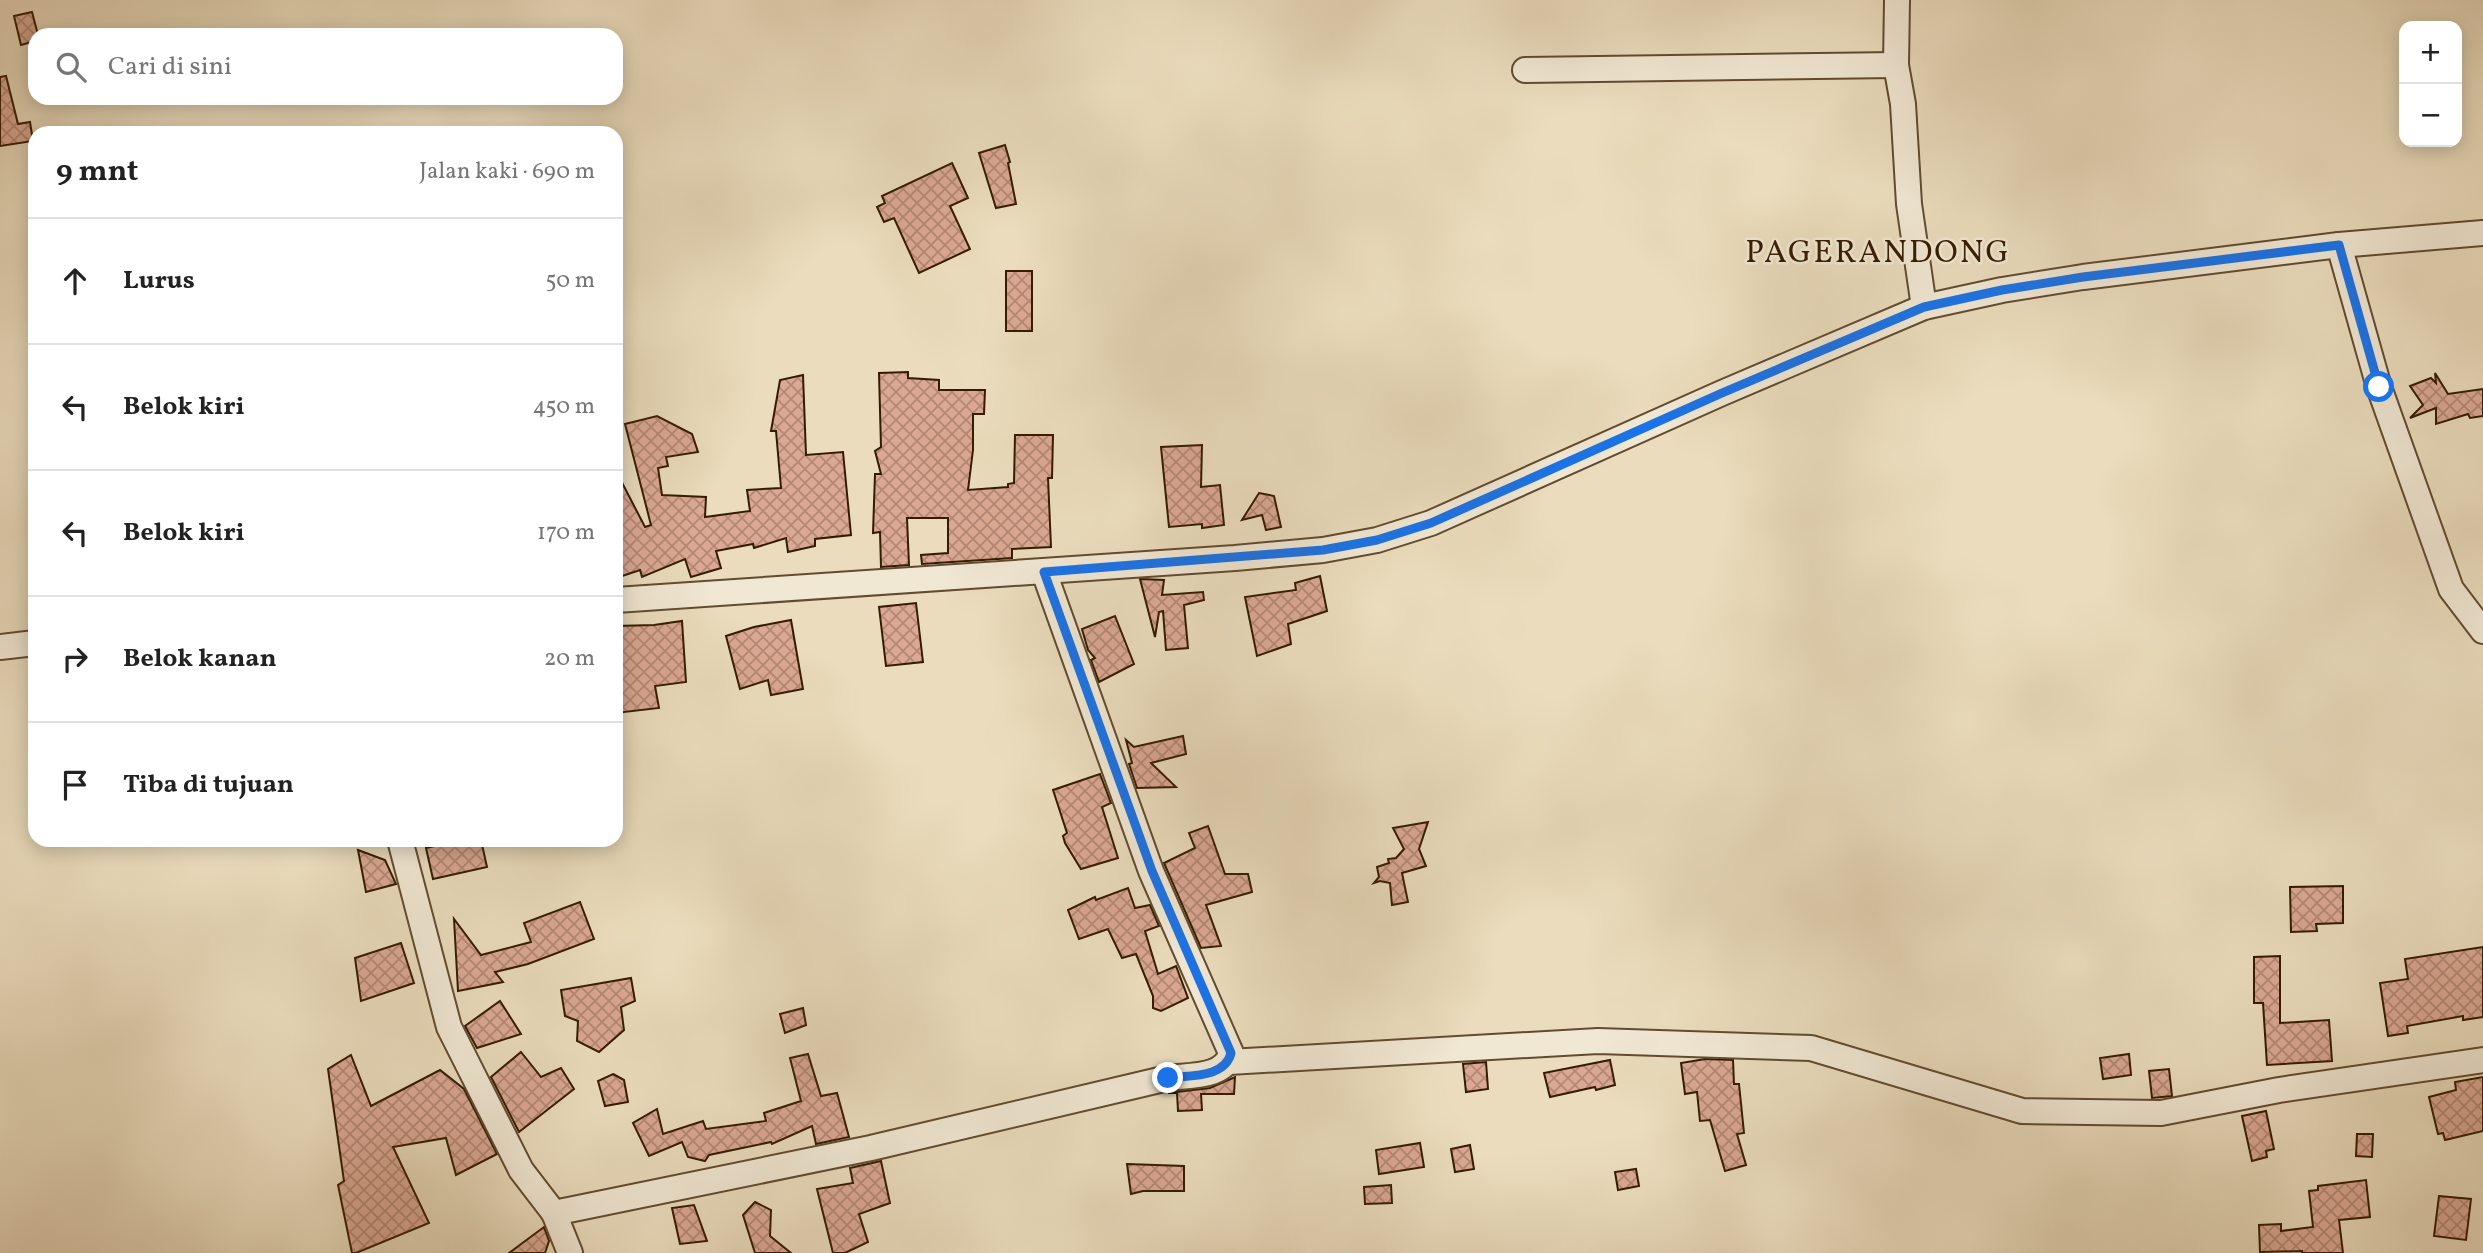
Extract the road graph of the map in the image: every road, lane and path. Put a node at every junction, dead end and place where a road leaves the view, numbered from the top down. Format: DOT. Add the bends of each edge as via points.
graph roads {
  1 [pos="1897,0"];
  2 [pos="1896,65"];
  3 [pos="1525,71"];
  4 [pos="2483,233"];
  5 [pos="2339,245"];
  6 [pos="1924,307"];
  7 [pos="1044,572"];
  8 [pos="623,600"];
  9 [pos="2483,631"];
  10 [pos="28,644"];
  11 [pos="0,647"];
  12 [pos="402,847"];
  13 [pos="2483,1060"];
  14 [pos="1229,1062"];
  15 [pos="554,1213"];
  16 [pos="570,1253"];
  1 -- 2 [label="street"];
  2 -- 3 [label="street"];
  2 -- 6 [label="street"];
  4 -- 5 [label="street"];
  5 -- 6 [label="street" via="2083,277"];
  5 -- 9 [label="street" via="2379,387 2451,589"];
  6 -- 7 [label="street" via="1431,523 1377,540 1323,550"];
  7 -- 8 [label="street"];
  7 -- 14 [label="street" via="1152,871 1231,1053"];
  10 -- 11 [label="street"];
  12 -- 15 [label="street" via="449,1027 521,1170"];
  13 -- 14 [label="street" via="2279,1090 2161,1113 2022,1111 1811,1048 1598,1041"];
  14 -- 15 [label="street" via="1209,1073 1168,1078 871,1148"];
  15 -- 16 [label="street"];
}
